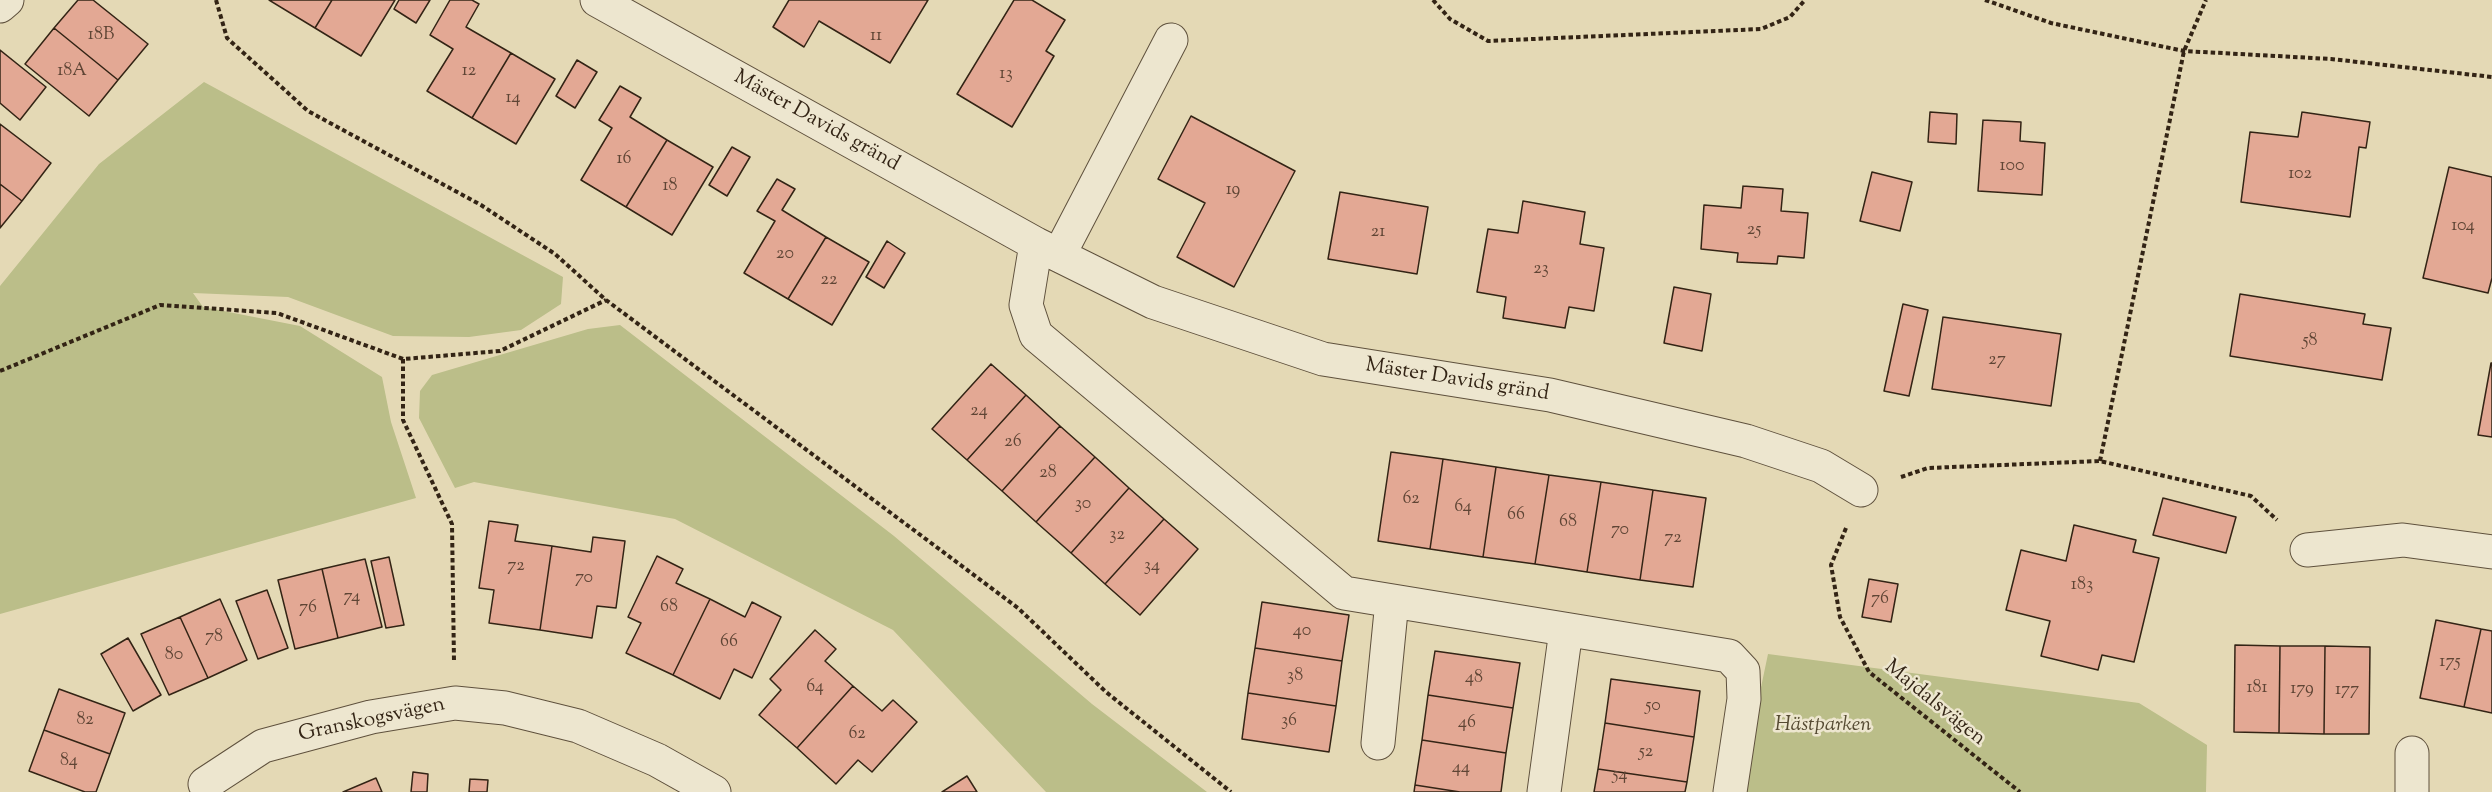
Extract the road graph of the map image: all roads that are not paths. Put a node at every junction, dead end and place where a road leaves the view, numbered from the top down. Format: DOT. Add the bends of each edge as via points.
graph roads {
  1 [pos="7,0"];
  2 [pos="597,0"];
  3 [pos="0,6"];
  4 [pos="1171,40"];
  5 [pos="1047,250"];
  6 [pos="1861,490"];
  7 [pos="2307,550"];
  8 [pos="2492,552"];
  9 [pos="1392,601"];
  10 [pos="1566,630"];
  11 [pos="1378,743"];
  12 [pos="2412,753"];
  13 [pos="205,784"];
  14 [pos="714,792"];
  15 [pos="1544,792"];
  16 [pos="1730,792"];
  17 [pos="2412,792"];
  1 -- 3 [label="street"];
  2 -- 5 [label="street, Mäster Davids gränd"];
  4 -- 5 [label="street"];
  5 -- 6 [label="street, Mäster Davids gränd" via="1153,302 1323,359 1550,395 1746,441 1821,466"];
  5 -- 9 [label="street" via="1026,305 1036,335 1344,593"];
  7 -- 8 [label="street" via="2403,540"];
  9 -- 10 [label="street"];
  9 -- 11 [label="street"];
  10 -- 15 [label="street"];
  10 -- 16 [label="street" via="1729,656 1743,671 1744,699"];
  12 -- 17 [label="street"];
  13 -- 14 [label="street, Granskogsvägen" via="263,746 371,717 454,703 505,708 578,726 657,760"];
}
